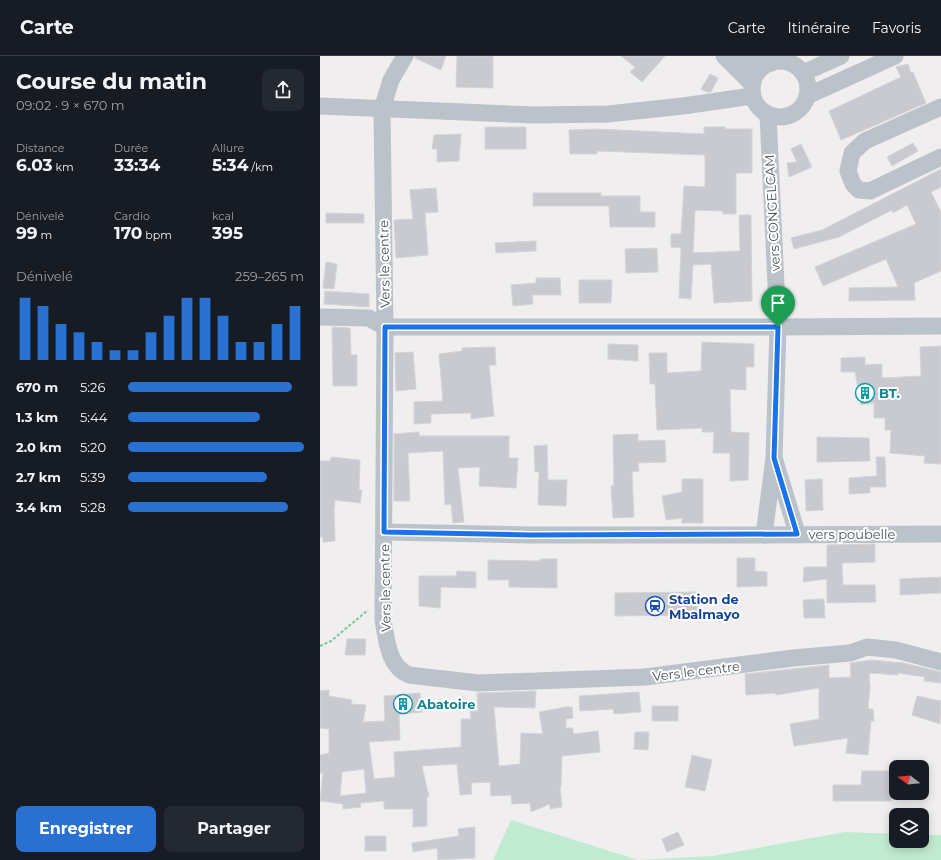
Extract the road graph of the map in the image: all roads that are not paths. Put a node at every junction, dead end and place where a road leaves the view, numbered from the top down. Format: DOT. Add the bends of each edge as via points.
graph roads {
  1 [pos="406,56"];
  2 [pos="724,56"];
  3 [pos="733,56"];
  4 [pos="841,56"];
  5 [pos="895,56"];
  6 [pos="780,60"];
  7 [pos="803,73"];
  8 [pos="752,90"];
  9 [pos="807,96"];
  10 [pos="320,106"];
  11 [pos="941,107"];
  12 [pos="382,109"];
  13 [pos="768,115"];
  14 [pos="941,157"];
  15 [pos="320,317"];
  16 [pos="941,326"];
  17 [pos="385,327"];
  18 [pos="778,327"];
  19 [pos="774,458"];
  20 [pos="384,532"];
  21 [pos="797,534"];
  22 [pos="941,534"];
  23 [pos="764,535"];
  24 [pos="941,662"];
  1 -- 12 [label="street, Vers le centre" via="391,80"];
  2 -- 8 [label="street"];
  3 -- 6 [label="street" via="744,60"];
  4 -- 7 [label="street"];
  5 -- 9 [label="street"];
  6 -- 7 [label="street" via="795,66"];
  6 -- 8 [label="street" via="759,71"];
  7 -- 9 [label="street" via="807,84"];
  8 -- 12 [label="street" via="683,106 608,114 534,115"];
  8 -- 13 [label="street" via="758,108"];
  9 -- 13 [label="street" via="802,107 792,115 780,118"];
  10 -- 12 [label="street"];
  11 -- 14 [label="street" via="865,141 852,153 848,171 853,184 859,190 870,191"];
  12 -- 17 [label="street, Vers le centre"];
  13 -- 18 [label="street, vers CONGELCAM"];
  15 -- 17 [label="street" via="369,318"];
  16 -- 18 [label="street"];
  17 -- 18 [label="street"];
  17 -- 20 [label="street, Vers le centre"];
  18 -- 19 [label="street, vers CONGELCAM"];
  19 -- 21 [label="street"];
  19 -- 23 [label="street"];
  20 -- 23 [label="street, vers poubelle"];
  20 -- 24 [label="street, Vers le centre" via="383,620 395,664 409,675 478,683 645,677 850,653 867,647 896,650"];
  21 -- 22 [label="street, vers poubelle"];
  21 -- 23 [label="street, vers poubelle"];
}
